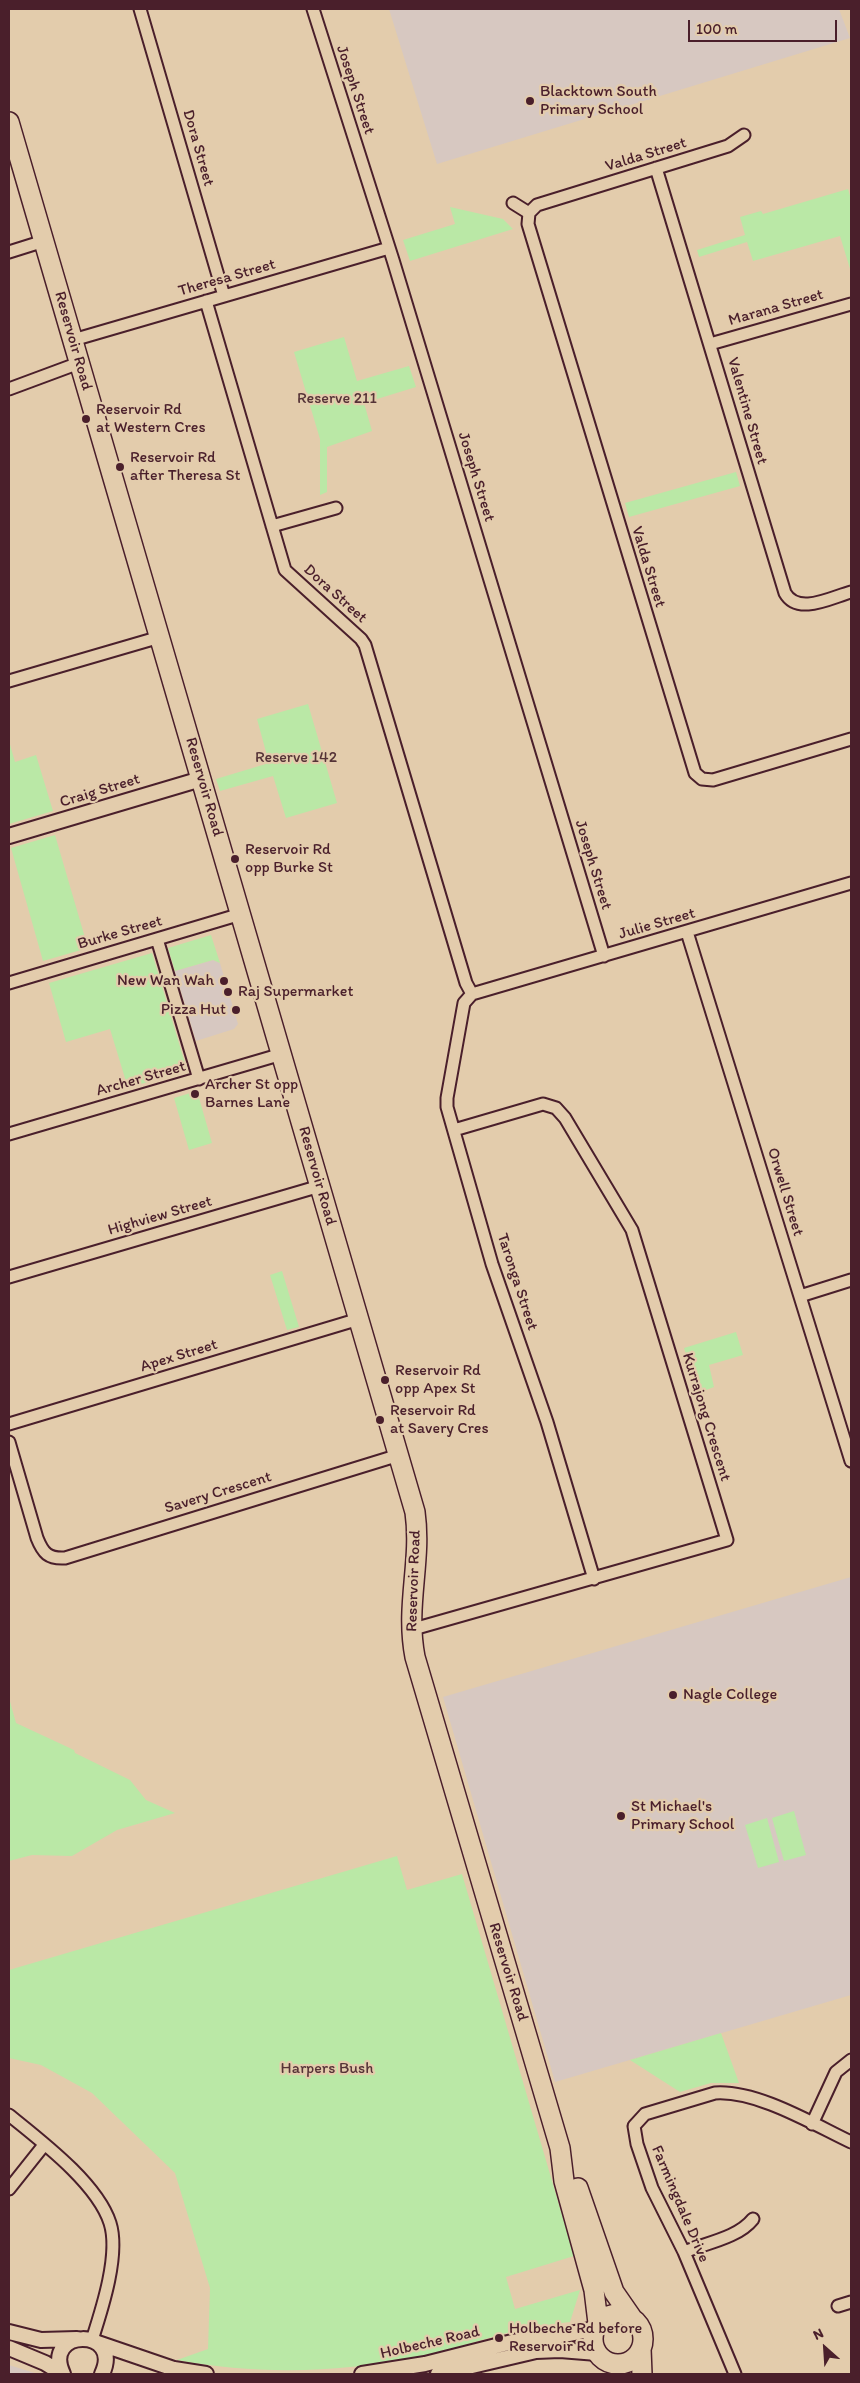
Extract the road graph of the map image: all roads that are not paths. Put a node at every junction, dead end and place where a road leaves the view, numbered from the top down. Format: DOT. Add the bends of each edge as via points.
graph roads {
  1 [pos="140,9"];
  2 [pos="313,9"];
  3 [pos="9,122"];
  4 [pos="744,135"];
  5 [pos="656,168"];
  6 [pos="512,202"];
  7 [pos="529,213"];
  8 [pos="44,241"];
  9 [pos="389,248"];
  10 [pos="9,252"];
  11 [pos="224,296"];
  12 [pos="206,302"];
  13 [pos="851,304"];
  14 [pos="73,340"];
  15 [pos="710,344"];
  16 [pos="79,363"];
  17 [pos="9,390"];
  18 [pos="336,508"];
  19 [pos="272,526"];
  20 [pos="851,592"];
  21 [pos="160,637"];
  22 [pos="9,681"];
  23 [pos="851,739"];
  24 [pos="201,778"];
  25 [pos="9,836"];
  26 [pos="851,883"];
  27 [pos="241,914"];
  28 [pos="687,932"];
  29 [pos="157,939"];
  30 [pos="604,956"];
  31 [pos="9,983"];
  32 [pos="472,994"];
  33 [pos="282,1054"];
  34 [pos="199,1079"];
  35 [pos="454,1130"];
  36 [pos="9,1134"];
  37 [pos="320,1186"];
  38 [pos="9,1277"];
  39 [pos="851,1280"];
  40 [pos="800,1296"];
  41 [pos="359,1319"];
  42 [pos="9,1424"];
  43 [pos="9,1442"];
  44 [pos="399,1455"];
  45 [pos="851,1461"];
  46 [pos="594,1579"];
  47 [pos="410,1630"];
  48 [pos="851,2060"];
  49 [pos="9,2115"];
  50 [pos="812,2124"];
  51 [pos="851,2142"];
  52 [pos="44,2145"];
  53 [pos="560,2148"];
  54 [pos="9,2189"];
  55 [pos="753,2218"];
  56 [pos="684,2252"];
  57 [pos="851,2302"];
  58 [pos="838,2306"];
  59 [pos="632,2318"];
  60 [pos="596,2326"];
  61 [pos="9,2332"];
  62 [pos="77,2338"];
  63 [pos="95,2342"];
  64 [pos="9,2348"];
  65 [pos="641,2349"];
  66 [pos="606,2363"];
  67 [pos="63,2374"];
  68 [pos="102,2374"];
  69 [pos="206,2374"];
  70 [pos="362,2374"];
  71 [pos="438,2374"];
  72 [pos="642,2374"];
  73 [pos="735,2374"];
  1 -- 11 [label="street, Dora Street"];
  2 -- 9 [label="street, Joseph Street"];
  3 -- 8 [label="main road, Reservoir Road"];
  4 -- 5 [label="street, Valda Street" via="728,146"];
  5 -- 7 [label="street, Valda Street" via="537,206"];
  5 -- 15 [label="street, Valentine Street"];
  6 -- 7 [label="street"];
  7 -- 23 [label="street, Valda Street" via="528,224 695,772 702,779 713,780"];
  8 -- 10 [label="street"];
  8 -- 14 [label="main road, Reservoir Road"];
  9 -- 11 [label="street, Theresa Street"];
  9 -- 30 [label="street, Joseph Street"];
  11 -- 12 [label="street, Theresa Street"];
  12 -- 14 [label="street, Theresa Street"];
  12 -- 19 [label="street, Dora Street"];
  13 -- 15 [label="street, Marana Street"];
  14 -- 16 [label="main road, Reservoir Road"];
  15 -- 20 [label="street, Valentine Street" via="787,596 793,603 805,605"];
  16 -- 17 [label="street"];
  16 -- 21 [label="main road, Reservoir Road"];
  18 -- 19 [label="street"];
  19 -- 32 [label="street, Dora Street" via="287,573 364,643"];
  21 -- 22 [label="street"];
  21 -- 24 [label="main road, Reservoir Road"];
  24 -- 25 [label="street, Craig Street"];
  24 -- 27 [label="main road, Reservoir Road"];
  26 -- 28 [label="street, Julie Street"];
  27 -- 29 [label="street, Burke Street"];
  27 -- 33 [label="main road, Reservoir Road"];
  28 -- 30 [label="street, Julie Street"];
  28 -- 40 [label="street, Orwell Street"];
  29 -- 31 [label="street, Burke Street"];
  29 -- 34 [label="street"];
  30 -- 32 [label="street, Julie Street"];
  32 -- 35 [label="street, Taronga Street" via="462,1007 447,1098"];
  33 -- 34 [label="street, Archer Street"];
  33 -- 37 [label="main road, Reservoir Road"];
  34 -- 36 [label="street, Archer Street"];
  35 -- 46 [label="street, Taronga Street" via="492,1264 547,1422"];
  35 -- 46 [label="street, Kurrajong Crescent" via="539,1105 553,1106 565,1118 632,1230 726,1540"];
  37 -- 38 [label="street, Highview Street"];
  37 -- 41 [label="main road, Reservoir Road"];
  39 -- 40 [label="street"];
  40 -- 45 [label="street, Orwell Street"];
  41 -- 42 [label="street, Apex Street"];
  41 -- 44 [label="main road, Reservoir Road"];
  43 -- 44 [label="street, Savery Crescent" via="37,1538 48,1556 54,1559"];
  44 -- 47 [label="main road, Reservoir Road" via="417,1525"];
  46 -- 47 [label="street, Kurrajong Crescent"];
  47 -- 53 [label="main road, Reservoir Road" via="428,1705"];
  48 -- 50 [label="street" via="836,2072"];
  49 -- 52 [label="street"];
  50 -- 51 [label="street, Farmingdale Drive"];
  50 -- 56 [label="street, Farmingdale Drive" via="748,2096 727,2092 640,2117 634,2126 637,2144 652,2188"];
  52 -- 54 [label="street"];
  52 -- 63 [label="street" via="94,2194 110,2224 113,2255"];
  53 -- 59 [label="main road, Reservoir Road" via="575,2178 614,2292"];
  53 -- 60 [label="main road, Reservoir Road" via="564,2181 594,2290"];
  55 -- 56 [label="street" via="736,2232"];
  56 -- 73 [label="street, Farmingdale Drive"];
  57 -- 58 [label="street"];
  59 -- 60 [label="main road" via="626,2314 610,2314"];
  59 -- 65 [label="main road" via="641,2328"];
  60 -- 66 [label="main road" via="592,2337"];
  60 -- 70 [label="street, Holbeche Road" via="560,2336 512,2342 425,2364"];
  61 -- 62 [label="street" via="41,2340"];
  62 -- 63 [label="street"];
  62 -- 67 [label="street" via="70,2341 61,2353"];
  63 -- 68 [label="street" via="102,2348 106,2361"];
  63 -- 69 [label="street" via="174,2369"];
  64 -- 67 [label="street"];
  65 -- 66 [label="main road" via="630,2361"];
  65 -- 72 [label="main road"];
  66 -- 71 [label="street, Holbeche Road" via="560,2350 536,2351"];
}
